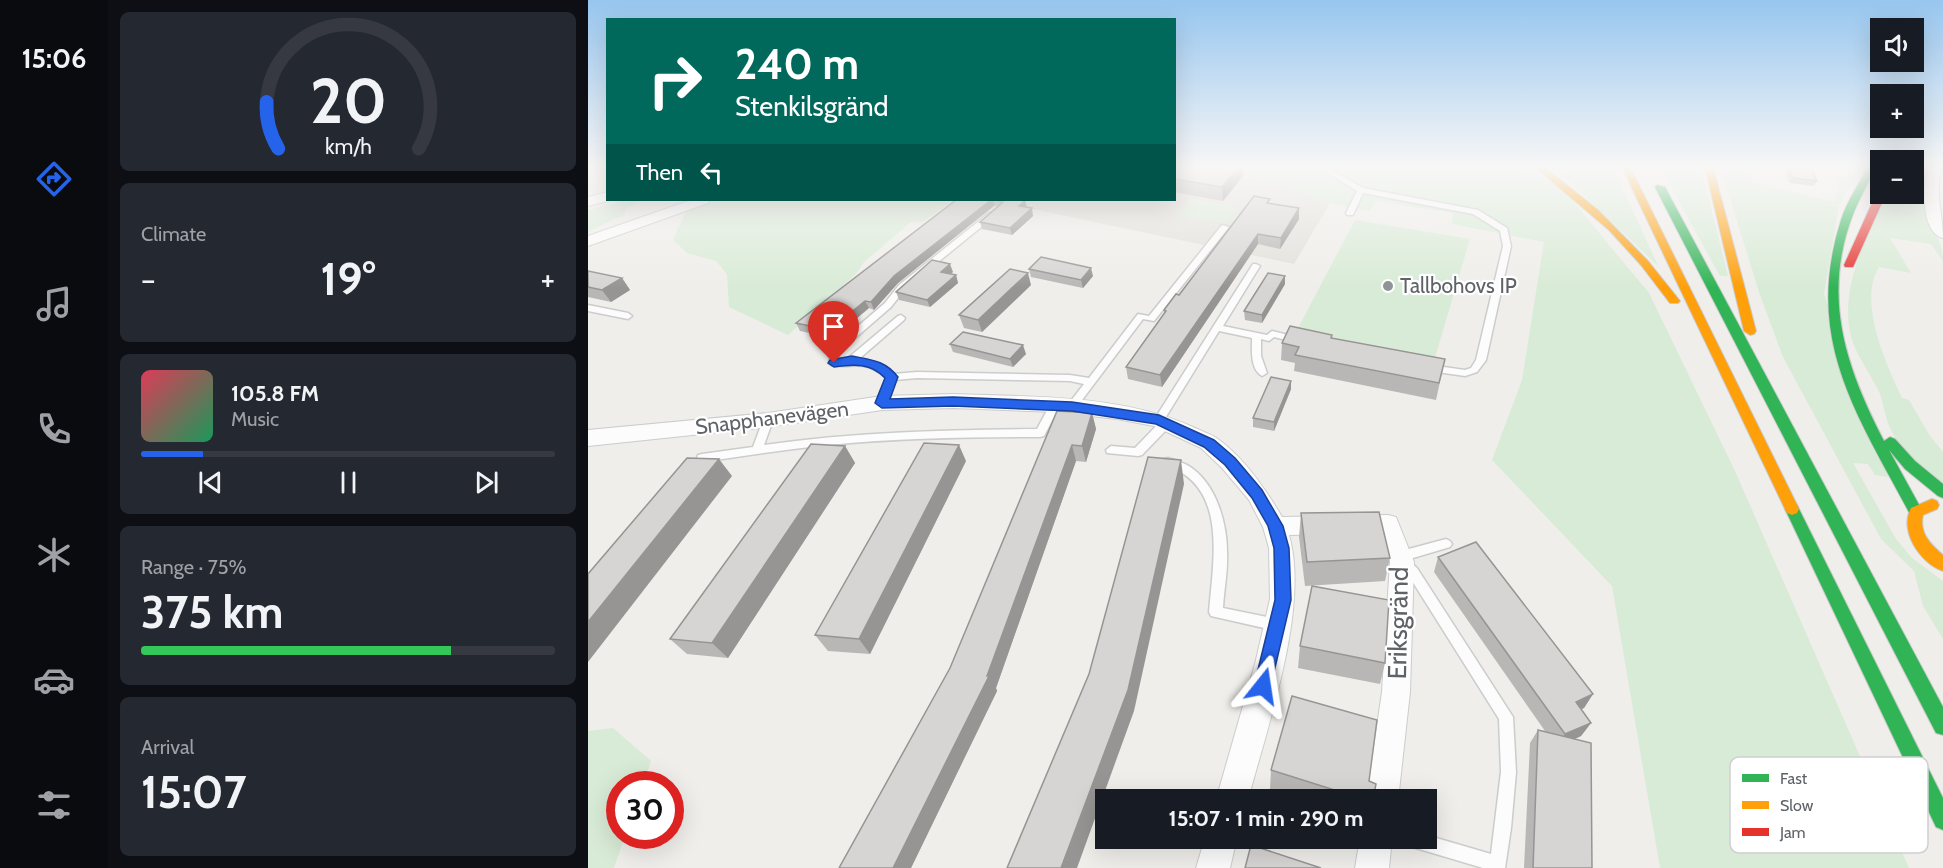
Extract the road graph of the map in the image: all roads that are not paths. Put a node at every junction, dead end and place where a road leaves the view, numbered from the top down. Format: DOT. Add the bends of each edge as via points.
graph roads {
  1 [pos="682,208"];
  2 [pos="1353,208"];
  3 [pos="1448,208"];
  4 [pos="1594,208"];
  5 [pos="1646,208"];
  6 [pos="1671,208"];
  7 [pos="1719,208"];
  8 [pos="1853,208"];
  9 [pos="1875,208"];
  10 [pos="1931,208"];
  11 [pos="999,209"];
  12 [pos="1350,213"];
  13 [pos="1225,227"];
  14 [pos="1943,233"];
  15 [pos="588,241"];
  16 [pos="1256,266"];
  17 [pos="588,308"];
  18 [pos="628,316"];
  19 [pos="901,318"];
  20 [pos="1217,328"];
  21 [pos="1257,337"];
  22 [pos="1306,341"];
  23 [pos="852,360"];
  24 [pos="1421,366"];
  25 [pos="1262,373"];
  26 [pos="891,377"];
  27 [pos="1091,382"];
  28 [pos="1731,385"];
  29 [pos="1767,393"];
  30 [pos="882,403"];
  31 [pos="1063,406"];
  32 [pos="768,420"];
  33 [pos="1162,422"];
  34 [pos="588,438"];
  35 [pos="757,450"];
  36 [pos="1111,450"];
  37 [pos="702,458"];
  38 [pos="1168,462"];
  39 [pos="1943,492"];
  40 [pos="1943,505"];
  41 [pos="1916,512"];
  42 [pos="1275,526"];
  43 [pos="1446,544"];
  44 [pos="1402,562"];
  45 [pos="1943,564"];
  46 [pos="1277,626"];
  47 [pos="1943,726"];
  48 [pos="1912,757"];
  49 [pos="1235,789"];
  50 [pos="1383,789"];
  51 [pos="1928,789"];
  52 [pos="1943,820"];
  53 [pos="1437,846"];
  54 [pos="1218,849"];
  55 [pos="1375,849"];
  56 [pos="1213,868"];
  57 [pos="1372,868"];
  1 -- 15 [label="street"];
  2 -- 12 [label="lane"];
  3 -- 24 [label="lane" via="1475,213 1498,224 1506,232 1507,246 1478,365 1465,373"];
  4 -- 28 [label="main road" via="1666,290"];
  5 -- 28 [label="main road"];
  6 -- 29 [label="main road"];
  7 -- 29 [label="main road"];
  8 -- 41 [label="main road" via="1842,230 1833,287 1833,318 1840,354 1853,397"];
  9 -- 39 [label="main road" via="1851,258 1843,288 1851,356 1866,398 1891,445"];
  10 -- 14 [label="street"];
  11 -- 23 [label="lane" via="940,261 902,287 888,305 833,352 834,363"];
  13 -- 27 [label="lane" via="1151,319 1141,316"];
  16 -- 20 [label="lane"];
  17 -- 18 [label="lane"];
  19 -- 23 [label="lane"];
  20 -- 21 [label="lane"];
  20 -- 33 [label="lane"];
  21 -- 22 [label="lane" via="1269,338 1272,334"];
  21 -- 25 [label="lane" via="1256,356"];
  23 -- 26 [label="lane" via="879,365"];
  26 -- 27 [label="lane" via="1070,378"];
  26 -- 30 [label="lane"];
  27 -- 31 [label="lane"];
  28 -- 48 [label="main road"];
  29 -- 47 [label="main road"];
  30 -- 31 [label="street, Snapphanevägen" via="953,401"];
  30 -- 32 [label="street, Snapphanevägen"];
  31 -- 33 [label="street, Snapphanevägen"];
  31 -- 35 [label="lane" via="1040,433 922,433 830,439"];
  32 -- 34 [label="street, Snapphanevägen"];
  32 -- 35 [label="lane"];
  33 -- 36 [label="lane" via="1138,452"];
  33 -- 42 [label="street, Snapphanevägen" via="1209,443 1230,462 1257,494"];
  35 -- 37 [label="lane"];
  38 -- 46 [label="lane" via="1188,468 1210,501 1221,542 1215,612"];
  40 -- 41 [label="main road"];
  41 -- 45 [label="main road" via="1914,532"];
  42 -- 44 [label="street, Eriksgränd" via="1388,524"];
  42 -- 46 [label="street, Snapphanevägen" via="1281,548 1283,600"];
  43 -- 44 [label="lane" via="1409,554"];
  44 -- 50 [label="street, Eriksgränd" via="1396,692"];
  44 -- 53 [label="lane" via="1413,572 1506,717 1506,793 1498,864"];
  46 -- 49 [label="street, Snapphanevägen"];
  51 -- 52 [label="main road"];
  54 -- 56 [label="street"];
  55 -- 57 [label="street"];
}
